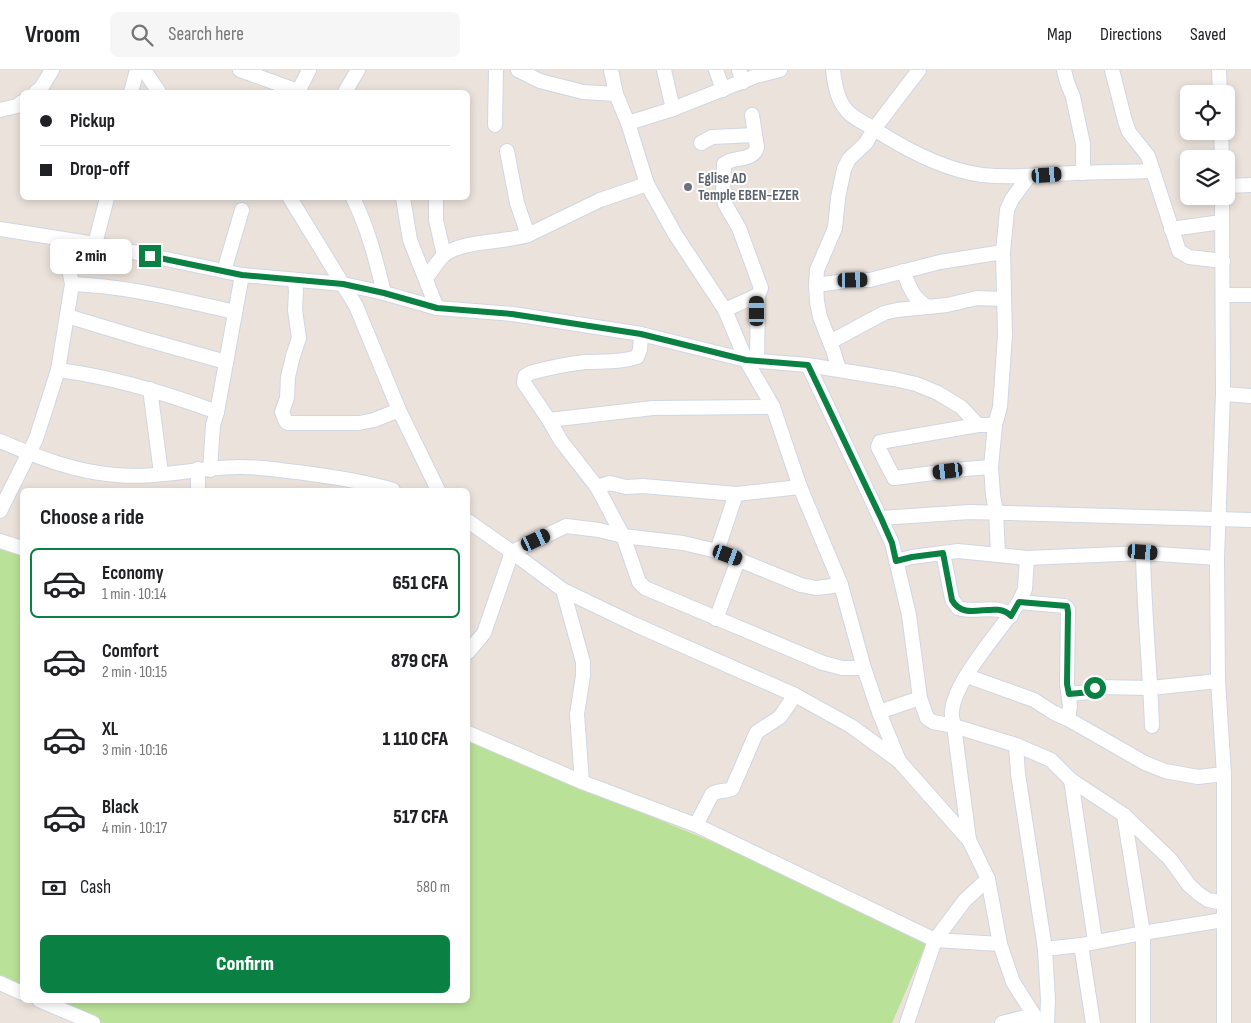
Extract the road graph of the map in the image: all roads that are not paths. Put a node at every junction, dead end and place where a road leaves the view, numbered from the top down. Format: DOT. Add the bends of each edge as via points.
graph roads {
  1 [pos="52,70"];
  2 [pos="136,70"];
  3 [pos="144,70"];
  4 [pos="240,70"];
  5 [pos="309,70"];
  6 [pos="358,70"];
  7 [pos="496,70"];
  8 [pos="518,70"];
  9 [pos="611,70"];
  10 [pos="664,70"];
  11 [pos="716,70"];
  12 [pos="780,70"];
  13 [pos="833,70"];
  14 [pos="919,70"];
  15 [pos="1064,70"];
  16 [pos="1112,70"];
  17 [pos="1219,70"];
  18 [pos="741,76"];
  19 [pos="1220,85"];
  20 [pos="38,90"];
  21 [pos="131,90"];
  22 [pos="158,90"];
  23 [pos="293,90"];
  24 [pos="299,90"];
  25 [pos="346,90"];
  26 [pos="723,90"];
  27 [pos="616,94"];
  28 [pos="20,103"];
  29 [pos="673,109"];
  30 [pos="0,110"];
  31 [pos="752,115"];
  32 [pos="628,123"];
  33 [pos="495,125"];
  34 [pos="874,129"];
  35 [pos="755,135"];
  36 [pos="701,143"];
  37 [pos="507,151"];
  38 [pos="1153,171"];
  39 [pos="1083,173"];
  40 [pos="1029,176"];
  41 [pos="647,184"];
  42 [pos="1251,185"];
  43 [pos="1235,186"];
  44 [pos="106,200"];
  45 [pos="291,200"];
  46 [pos="354,200"];
  47 [pos="403,200"];
  48 [pos="436,200"];
  49 [pos="1222,205"];
  50 [pos="242,210"];
  51 [pos="1222,222"];
  52 [pos="1171,229"];
  53 [pos="0,230"];
  54 [pos="528,235"];
  55 [pos="71,240"];
  56 [pos="95,244"];
  57 [pos="1003,252"];
  58 [pos="444,255"];
  59 [pos="1223,261"];
  60 [pos="224,271"];
  61 [pos="903,271"];
  62 [pos="242,275"];
  63 [pos="426,278"];
  64 [pos="295,280"];
  65 [pos="72,284"];
  66 [pos="343,284"];
  67 [pos="816,285"];
  68 [pos="384,293"];
  69 [pos="758,295"];
  70 [pos="1223,295"];
  71 [pos="1251,295"];
  72 [pos="1003,299"];
  73 [pos="928,307"];
  74 [pos="437,308"];
  75 [pos="725,310"];
  76 [pos="235,312"];
  77 [pos="67,316"];
  78 [pos="641,334"];
  79 [pos="830,342"];
  80 [pos="752,360"];
  81 [pos="226,362"];
  82 [pos="808,365"];
  83 [pos="58,370"];
  84 [pos="838,370"];
  85 [pos="150,389"];
  86 [pos="1223,394"];
  87 [pos="1251,396"];
  88 [pos="773,407"];
  89 [pos="399,410"];
  90 [pos="217,412"];
  91 [pos="549,420"];
  92 [pos="995,424"];
  93 [pos="978,425"];
  94 [pos="0,441"];
  95 [pos="28,453"];
  96 [pos="991,467"];
  97 [pos="204,470"];
  98 [pos="161,473"];
  99 [pos="597,486"];
  100 [pos="800,487"];
  101 [pos="199,488"];
  102 [pos="386,488"];
  103 [pos="437,488"];
  104 [pos="736,494"];
  105 [pos="0,511"];
  106 [pos="996,512"];
  107 [pos="881,518"];
  108 [pos="1219,520"];
  109 [pos="1251,520"];
  110 [pos="470,522"];
  111 [pos="623,536"];
  112 [pos="0,541"];
  113 [pos="20,547"];
  114 [pos="718,551"];
  115 [pos="512,552"];
  116 [pos="1143,552"];
  117 [pos="943,553"];
  118 [pos="998,554"];
  119 [pos="739,558"];
  120 [pos="1027,558"];
  121 [pos="1217,558"];
  122 [pos="896,561"];
  123 [pos="841,585"];
  124 [pos="563,590"];
  125 [pos="1019,602"];
  126 [pos="1011,616"];
  127 [pos="716,619"];
  128 [pos="470,650"];
  129 [pos="864,668"];
  130 [pos="967,676"];
  131 [pos="1218,682"];
  132 [pos="1151,688"];
  133 [pos="1069,694"];
  134 [pos="795,695"];
  135 [pos="920,698"];
  136 [pos="879,712"];
  137 [pos="1068,719"];
  138 [pos="954,726"];
  139 [pos="1152,726"];
  140 [pos="470,733"];
  141 [pos="1016,745"];
  142 [pos="899,761"];
  143 [pos="1224,774"];
  144 [pos="1071,780"];
  145 [pos="582,782"];
  146 [pos="1124,816"];
  147 [pos="696,825"];
  148 [pos="969,840"];
  149 [pos="988,879"];
  150 [pos="1224,903"];
  151 [pos="1223,920"];
  152 [pos="1143,932"];
  153 [pos="935,940"];
  154 [pos="1095,941"];
  155 [pos="1000,944"];
  156 [pos="1080,945"];
  157 [pos="1045,949"];
  158 [pos="0,983"];
  159 [pos="20,992"];
  160 [pos="46,1003"];
  161 [pos="1036,1019"];
  162 [pos="93,1023"];
  163 [pos="907,1023"];
  164 [pos="1002,1023"];
  165 [pos="1047,1023"];
  166 [pos="1093,1023"];
  167 [pos="1143,1023"];
  168 [pos="1224,1023"];
  1 -- 20 [label="street"];
  2 -- 21 [label="street"];
  3 -- 22 [label="street"];
  4 -- 23 [label="street"];
  5 -- 24 [label="street"];
  6 -- 25 [label="street"];
  7 -- 33 [label="street"];
  8 -- 27 [label="street" via="583,92"];
  9 -- 27 [label="street"];
  10 -- 29 [label="street"];
  11 -- 26 [label="street"];
  12 -- 18 [label="street"];
  13 -- 34 [label="street" via="835,89 848,111"];
  14 -- 34 [label="street"];
  15 -- 39 [label="street" via="1083,144"];
  16 -- 38 [label="street" via="1129,132 1148,156"];
  17 -- 19 [label="street"];
  18 -- 26 [label="street"];
  26 -- 29 [label="street"];
  27 -- 32 [label="street"];
  28 -- 30 [label="street"];
  29 -- 32 [label="street"];
  31 -- 35 [label="street"];
  32 -- 41 [label="street"];
  34 -- 40 [label="street" via="958,170 982,175"];
  34 -- 67 [label="street" via="844,169 835,228 817,270"];
  35 -- 36 [label="street" via="712,138"];
  35 -- 69 [label="street" via="756,152 726,162 723,175 725,204 739,228 761,288"];
  37 -- 54 [label="street" via="517,203"];
  38 -- 39 [label="street"];
  38 -- 52 [label="street"];
  39 -- 40 [label="street"];
  40 -- 57 [label="street" via="1008,210"];
  41 -- 54 [label="street" via="600,200"];
  41 -- 75 [label="street" via="675,234"];
  42 -- 43 [label="street"];
  44 -- 56 [label="street"];
  45 -- 66 [label="street"];
  46 -- 68 [label="street" via="370,237"];
  47 -- 63 [label="street" via="410,240"];
  48 -- 58 [label="street" via="436,220"];
  49 -- 51 [label="street"];
  50 -- 60 [label="street"];
  51 -- 52 [label="street"];
  51 -- 59 [label="street"];
  52 -- 59 [label="street" via="1179,251 1189,257"];
  53 -- 55 [label="street"];
  54 -- 58 [label="street" via="459,247"];
  55 -- 56 [label="street"];
  55 -- 65 [label="street" via="68,264"];
  56 -- 60 [label="street"];
  57 -- 61 [label="street"];
  57 -- 72 [label="street"];
  58 -- 63 [label="street"];
  59 -- 70 [label="street"];
  60 -- 62 [label="street"];
  61 -- 67 [label="street" via="870,280"];
  61 -- 73 [label="street" via="915,297"];
  62 -- 64 [label="street"];
  62 -- 76 [label="street"];
  63 -- 74 [label="street"];
  64 -- 66 [label="street"];
  64 -- 89 [label="street" via="298,338 282,412 286,422 359,423"];
  65 -- 76 [label="street" via="162,296"];
  65 -- 77 [label="street"];
  66 -- 68 [label="street"];
  66 -- 89 [label="street" via="356,306"];
  67 -- 79 [label="street" via="818,310"];
  68 -- 74 [label="street"];
  69 -- 75 [label="street"];
  69 -- 80 [label="street"];
  70 -- 71 [label="street"];
  70 -- 86 [label="street"];
  72 -- 73 [label="street" via="977,298"];
  72 -- 92 [label="street" via="1005,335 1000,407"];
  73 -- 79 [label="street" via="884,313"];
  74 -- 78 [label="street" via="512,314"];
  75 -- 80 [label="street"];
  76 -- 81 [label="street"];
  77 -- 81 [label="street"];
  77 -- 83 [label="street"];
  78 -- 80 [label="street"];
  78 -- 91 [label="street" via="640,350 629,360 585,362 525,376 524,383"];
  79 -- 84 [label="street"];
  80 -- 82 [label="street"];
  80 -- 88 [label="street"];
  81 -- 90 [label="street"];
  82 -- 84 [label="street"];
  82 -- 107 [label="street"];
  83 -- 85 [label="street"];
  83 -- 95 [label="street" via="36,439"];
  84 -- 93 [label="street" via="916,384 961,407"];
  85 -- 90 [label="street"];
  85 -- 98 [label="street"];
  86 -- 87 [label="street"];
  86 -- 108 [label="street"];
  88 -- 91 [label="street" via="653,408"];
  88 -- 100 [label="street"];
  89 -- 103 [label="street"];
  90 -- 97 [label="street"];
  91 -- 99 [label="street" via="561,441"];
  92 -- 93 [label="street"];
  92 -- 96 [label="street"];
  93 -- 96 [label="street" via="880,442 878,447 894,478"];
  94 -- 95 [label="street"];
  95 -- 98 [label="street" via="94,472 134,476"];
  95 -- 105 [label="street"];
  96 -- 106 [label="street"];
  97 -- 98 [label="street"];
  97 -- 101 [label="street"];
  97 -- 102 [label="street" via="268,468 350,479"];
  99 -- 104 [label="street" via="610,483 626,487"];
  99 -- 111 [label="street"];
  100 -- 104 [label="street"];
  100 -- 123 [label="street"];
  104 -- 114 [label="street"];
  106 -- 107 [label="street"];
  106 -- 108 [label="street"];
  106 -- 118 [label="street"];
  107 -- 122 [label="street"];
  108 -- 109 [label="street"];
  108 -- 121 [label="street"];
  110 -- 115 [label="street"];
  111 -- 114 [label="street"];
  111 -- 115 [label="street" via="566,526"];
  111 -- 127 [label="street" via="639,582 645,588"];
  112 -- 113 [label="street"];
  114 -- 119 [label="street"];
  115 -- 124 [label="street"];
  115 -- 128 [label="street" via="484,633"];
  116 -- 120 [label="street"];
  116 -- 121 [label="street"];
  116 -- 132 [label="street"];
  117 -- 118 [label="street"];
  117 -- 122 [label="street"];
  117 -- 126 [label="street" via="952,600 958,608 998,610"];
  118 -- 120 [label="street"];
  119 -- 123 [label="street" via="801,585 816,588"];
  119 -- 127 [label="street"];
  120 -- 125 [label="street" via="1025,589"];
  121 -- 131 [label="street"];
  122 -- 135 [label="street" via="909,615"];
  123 -- 129 [label="street"];
  124 -- 134 [label="street"];
  124 -- 145 [label="street" via="583,662 577,714"];
  125 -- 126 [label="street"];
  125 -- 133 [label="street" via="1068,609"];
  126 -- 130 [label="street"];
  127 -- 129 [label="street" via="823,663 842,668"];
  129 -- 136 [label="street"];
  130 -- 137 [label="street" via="1034,700"];
  130 -- 138 [label="street" via="951,713"];
  131 -- 132 [label="street"];
  131 -- 143 [label="street"];
  132 -- 133 [label="street" via="1096,687 1091,692"];
  132 -- 139 [label="street"];
  133 -- 137 [label="street"];
  134 -- 142 [label="street" via="851,726"];
  134 -- 147 [label="street" via="780,717 758,732 732,789 712,794"];
  135 -- 136 [label="street"];
  135 -- 138 [label="street" via="927,718"];
  136 -- 142 [label="street"];
  137 -- 143 [label="street" via="1165,771 1198,777"];
  138 -- 141 [label="street"];
  138 -- 148 [label="street"];
  140 -- 145 [label="street"];
  141 -- 144 [label="street" via="1051,760"];
  141 -- 157 [label="street"];
  142 -- 148 [label="street"];
  143 -- 150 [label="street"];
  144 -- 146 [label="street"];
  144 -- 154 [label="street"];
  145 -- 147 [label="street"];
  146 -- 150 [label="street" via="1170,860 1199,894 1208,900"];
  146 -- 152 [label="street"];
  147 -- 153 [label="street"];
  148 -- 149 [label="street"];
  149 -- 153 [label="street" via="962,904"];
  149 -- 155 [label="street"];
  150 -- 151 [label="street"];
  151 -- 152 [label="street"];
  151 -- 168 [label="street"];
  152 -- 154 [label="street"];
  152 -- 167 [label="street"];
  153 -- 155 [label="street"];
  153 -- 163 [label="street"];
  154 -- 156 [label="street"];
  155 -- 161 [label="street" via="1014,982"];
  156 -- 157 [label="street"];
  156 -- 166 [label="street"];
  157 -- 165 [label="street"];
  158 -- 159 [label="street"];
  160 -- 162 [label="street"];
  161 -- 164 [label="street"];
}
